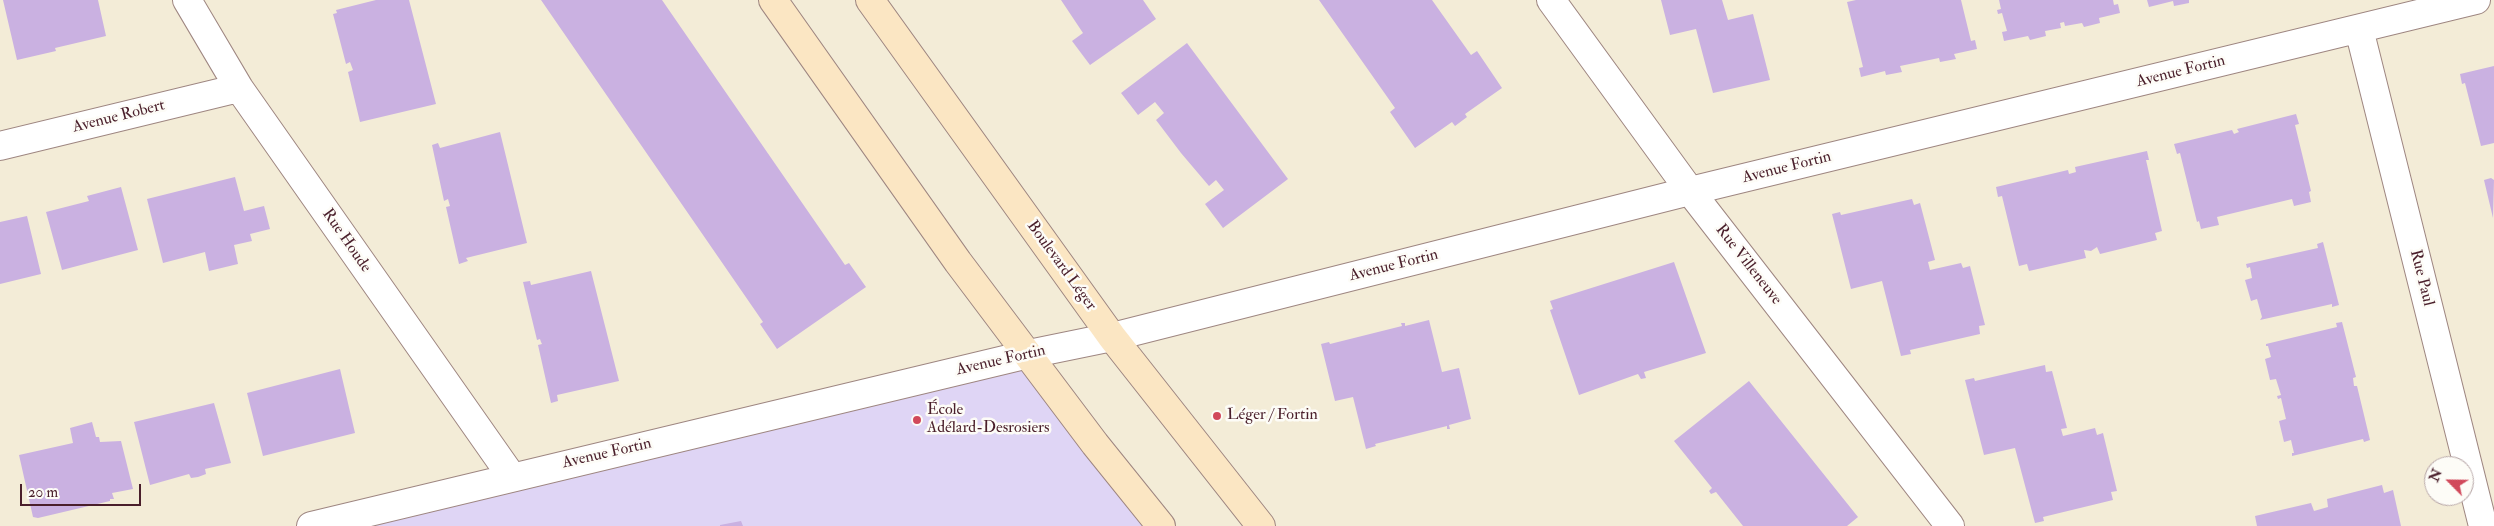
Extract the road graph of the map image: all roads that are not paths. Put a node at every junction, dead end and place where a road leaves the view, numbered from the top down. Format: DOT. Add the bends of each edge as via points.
graph roads {
  1 [pos="187,0"];
  2 [pos="773,0"];
  3 [pos="870,0"];
  4 [pos="1550,0"];
  5 [pos="2476,0"];
  6 [pos="2360,29"];
  7 [pos="239,88"];
  8 [pos="0,146"];
  9 [pos="1690,191"];
  10 [pos="1112,337"];
  11 [pos="1029,354"];
  12 [pos="512,477"];
  13 [pos="311,526"];
  14 [pos="1161,526"];
  15 [pos="1261,526"];
  16 [pos="1950,526"];
  17 [pos="2484,526"];
  1 -- 7 [label="street, Rue Houde"];
  2 -- 11 [label="main road" via="958,262"];
  3 -- 10 [label="main road, Boulevard Léger"];
  4 -- 9 [label="street, Rue Villeneuve"];
  5 -- 6 [label="street, Avenue Fortin"];
  6 -- 9 [label="street, Avenue Fortin"];
  6 -- 17 [label="street, Rue Paul"];
  7 -- 8 [label="street, Avenue Robert"];
  7 -- 12 [label="street, Rue Houde"];
  9 -- 10 [label="street, Avenue Fortin"];
  9 -- 16 [label="street, Rue Villeneuve"];
  10 -- 11 [label="street, Avenue Fortin"];
  10 -- 15 [label="main road, Boulevard Léger"];
  11 -- 12 [label="street, Avenue Fortin"];
  11 -- 14 [label="main road"];
  12 -- 13 [label="street, Avenue Fortin"];
}
